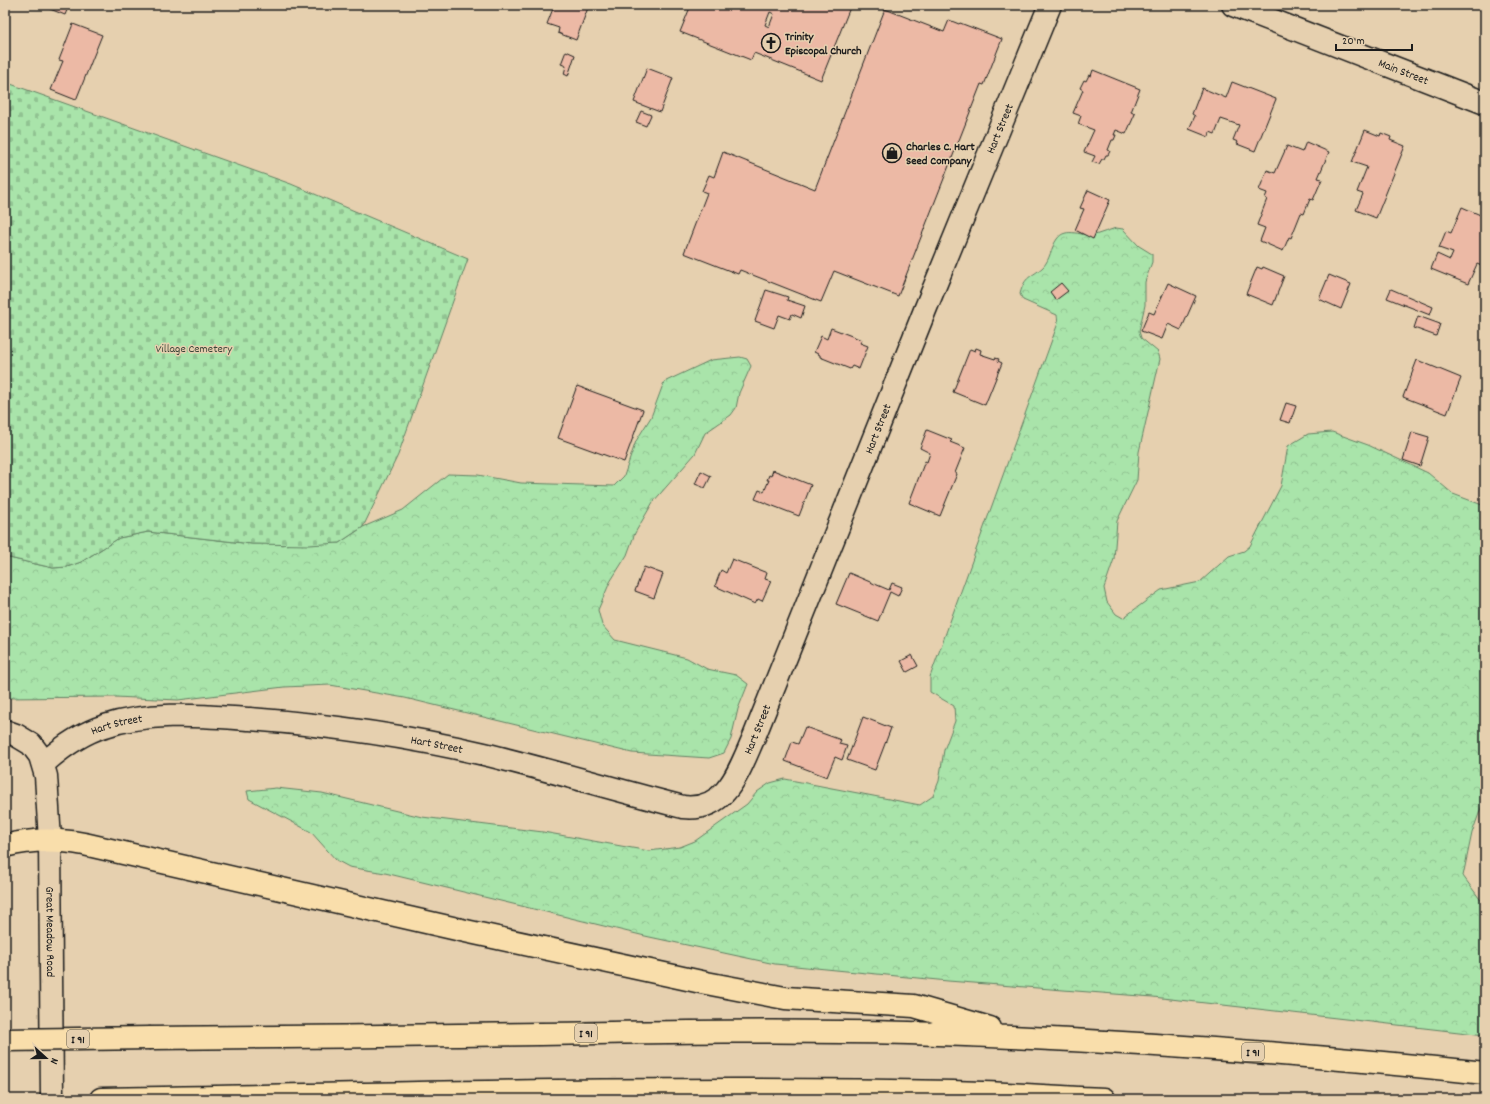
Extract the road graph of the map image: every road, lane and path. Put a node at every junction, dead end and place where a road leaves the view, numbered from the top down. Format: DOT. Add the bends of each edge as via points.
graph roads {
  1 [pos="1050,5"];
  2 [pos="1233,5"];
  3 [pos="1485,103"];
  4 [pos="5,731"];
  5 [pos="43,764"];
  6 [pos="50,840"];
  7 [pos="5,846"];
  8 [pos="1021,1038"];
  9 [pos="5,1040"];
  10 [pos="1485,1073"];
  11 [pos="151,1098"];
  12 [pos="52,1099"];
  13 [pos="100,1099"];
  14 [pos="1104,1099"];
  1 -- 5 [label="street, Hart Street" via="924,310 754,737 734,780 717,800 702,807 683,807 425,741 326,726 224,717 150,717 116,722 79,737"];
  2 -- 3 [label="street, Main Street"];
  4 -- 5 [label="street, Great Meadow Road" via="31,744"];
  5 -- 6 [label="street, Great Meadow Road"];
  6 -- 7 [label="highway"];
  6 -- 8 [label="highway" via="84,844 706,983 785,998 914,1006"];
  6 -- 12 [label="street, Great Meadow Road"];
  8 -- 9 [label="highway, I 91, bridge" via="908,1033 752,1032"];
  8 -- 10 [label="highway, I 91" via="1305,1055"];
  11 -- 13 [label="highway"];
  11 -- 14 [label="highway" via="718,1090 955,1092"];
}
